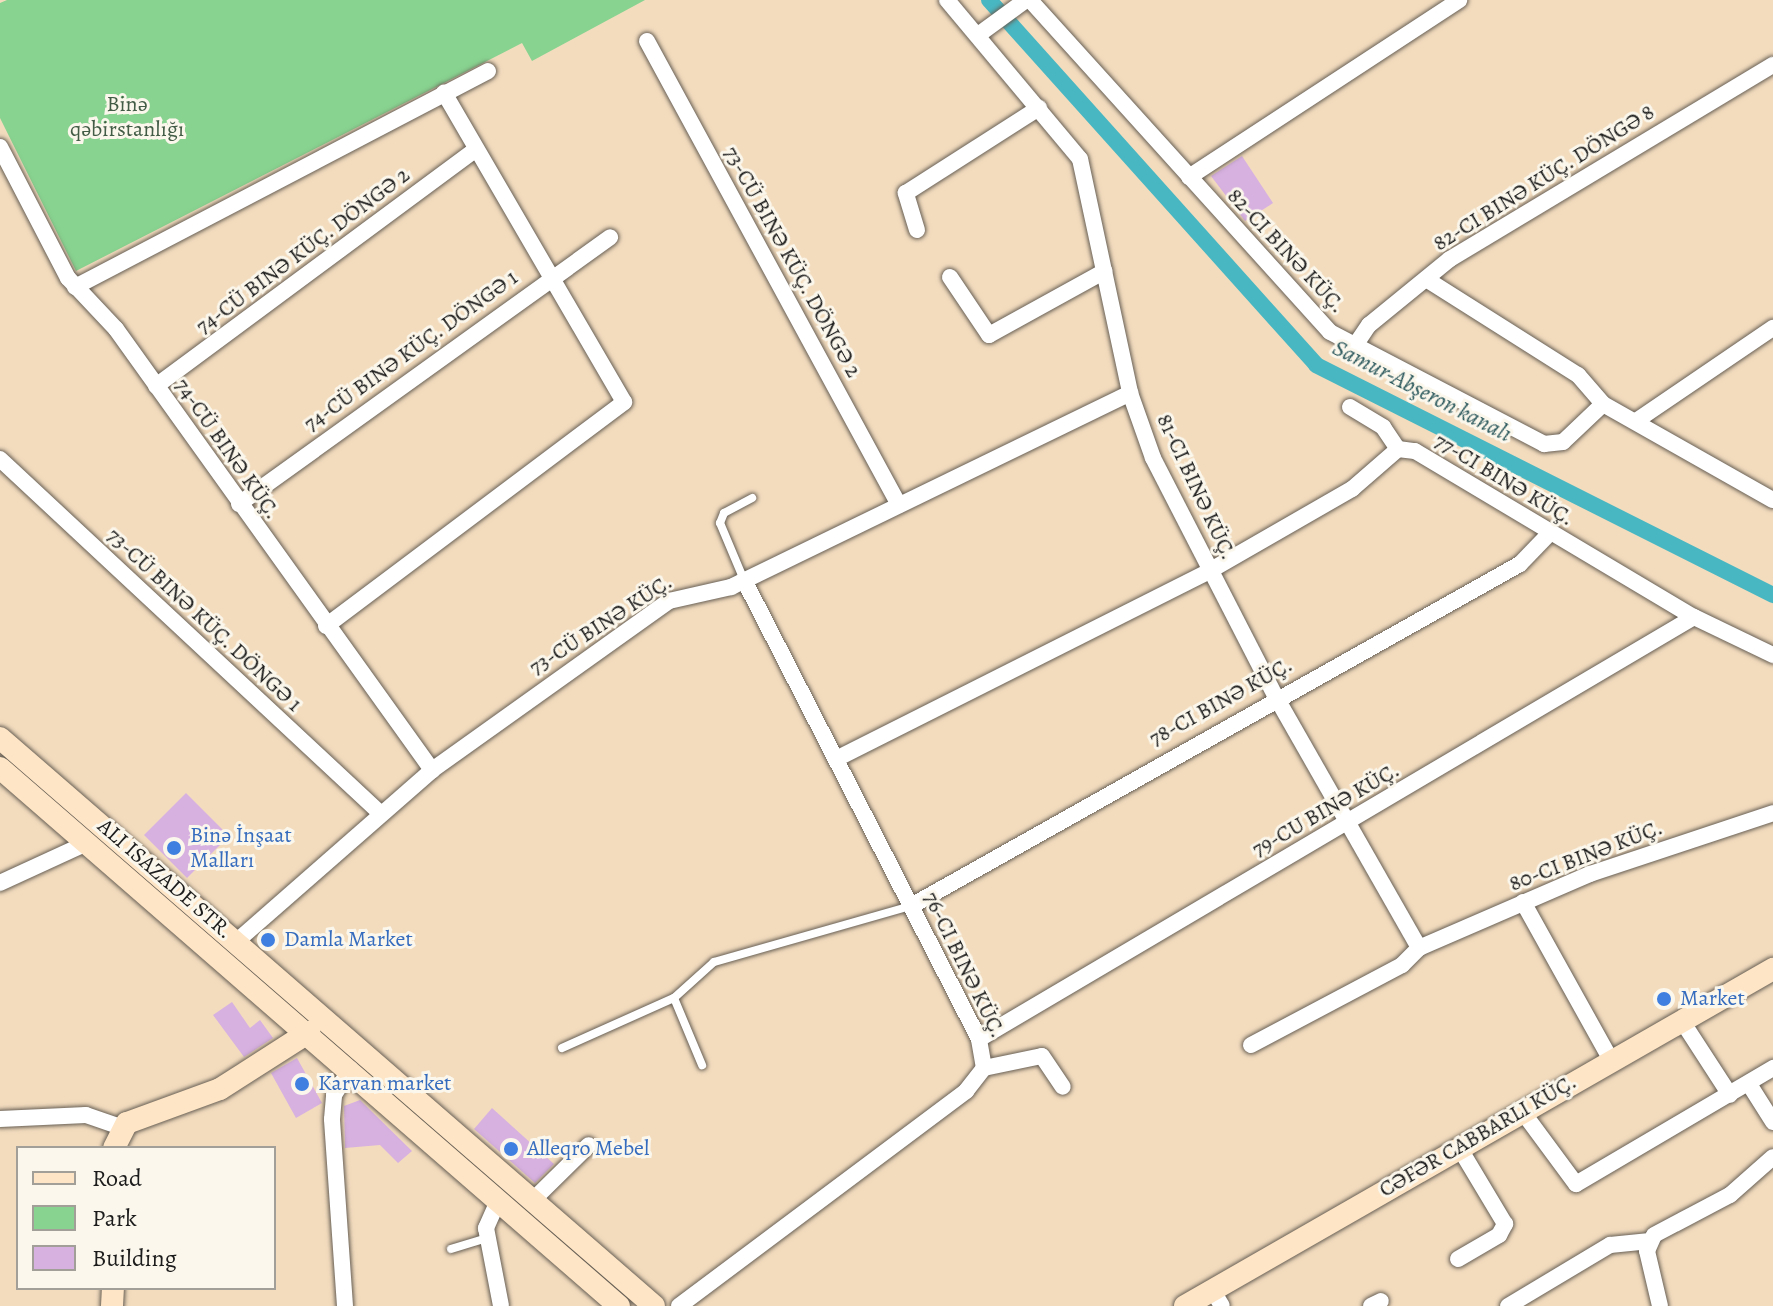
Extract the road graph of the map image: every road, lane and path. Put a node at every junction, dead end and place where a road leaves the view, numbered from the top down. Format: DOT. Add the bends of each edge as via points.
graph roads {
  1 [pos="947,0"];
  2 [pos="1028,0"];
  3 [pos="1459,0"];
  4 [pos="978,35"];
  5 [pos="647,41"];
  6 [pos="1773,65"];
  7 [pos="488,71"];
  8 [pos="444,93"];
  9 [pos="1039,108"];
  10 [pos="0,147"];
  11 [pos="475,150"];
  12 [pos="1189,177"];
  13 [pos="917,230"];
  14 [pos="610,237"];
  15 [pos="1105,271"];
  16 [pos="950,277"];
  17 [pos="547,278"];
  18 [pos="1426,279"];
  19 [pos="75,287"];
  20 [pos="1773,328"];
  21 [pos="1354,347"];
  22 [pos="156,386"];
  23 [pos="1130,393"];
  24 [pos="1603,404"];
  25 [pos="1350,407"];
  26 [pos="1636,421"];
  27 [pos="1398,449"];
  28 [pos="0,459"];
  29 [pos="1771,496"];
  30 [pos="752,498"];
  31 [pos="239,504"];
  32 [pos="899,505"];
  33 [pos="1549,534"];
  34 [pos="1211,570"];
  35 [pos="744,580"];
  36 [pos="1694,617"];
  37 [pos="326,626"];
  38 [pos="1773,655"];
  39 [pos="1276,697"];
  40 [pos="0,738"];
  41 [pos="836,759"];
  42 [pos="0,768"];
  43 [pos="432,770"];
  44 [pos="380,813"];
  45 [pos="1773,813"];
  46 [pos="1345,823"];
  47 [pos="87,843"];
  48 [pos="0,883"];
  49 [pos="1523,902"];
  50 [pos="911,906"];
  51 [pos="237,941"];
  52 [pos="1419,948"];
  53 [pos="1773,969"];
  54 [pos="674,998"];
  55 [pos="1682,1021"];
  56 [pos="309,1032"];
  57 [pos="979,1039"];
  58 [pos="1251,1045"];
  59 [pos="562,1048"];
  60 [pos="1611,1060"];
  61 [pos="702,1065"];
  62 [pos="984,1068"];
  63 [pos="1773,1068"];
  64 [pos="350,1069"];
  65 [pos="1749,1084"];
  66 [pos="1063,1087"];
  67 [pos="1730,1095"];
  68 [pos="1522,1111"];
  69 [pos="0,1119"];
  70 [pos="1773,1122"];
  71 [pos="117,1138"];
  72 [pos="446,1140"];
  73 [pos="589,1145"];
  74 [pos="1459,1147"];
  75 [pos="1773,1157"];
  76 [pos="533,1200"];
  77 [pos="498,1201"];
  78 [pos="487,1238"];
  79 [pos="1650,1241"];
  80 [pos="451,1249"];
  81 [pos="1458,1259"];
  82 [pos="1217,1298"];
  83 [pos="345,1306"];
  84 [pos="501,1306"];
  85 [pos="619,1306"];
  86 [pos="654,1306"];
  87 [pos="679,1306"];
  88 [pos="1185,1306"];
  89 [pos="1508,1306"];
  90 [pos="1660,1306"];
  1 -- 4 [label="street, 81-CI BINƏ KÜÇ."];
  2 -- 4 [label="street"];
  2 -- 12 [label="street, 82-CI BINƏ KÜÇ."];
  3 -- 12 [label="street"];
  4 -- 9 [label="street, 81-CI BINƏ KÜÇ."];
  5 -- 32 [label="street, 73-CÜ BINƏ KÜÇ. DÖNGƏ 2"];
  6 -- 18 [label="street, 82-CI BINƏ KÜÇ. DÖNGƏ 8"];
  7 -- 8 [label="street"];
  8 -- 11 [label="street"];
  8 -- 19 [label="street"];
  9 -- 13 [label="street" via="906,193"];
  9 -- 15 [label="street, 81-CI BINƏ KÜÇ." via="1080,159"];
  10 -- 19 [label="street, 74-CÜ BINƏ KÜÇ."];
  11 -- 17 [label="street"];
  11 -- 22 [label="street, 74-CÜ BINƏ KÜÇ. DÖNGƏ 2"];
  12 -- 21 [label="street, 82-CI BINƏ KÜÇ." via="1302,307"];
  14 -- 17 [label="street, 74-CÜ BINƏ KÜÇ. DÖNGƏ 1"];
  15 -- 16 [label="street" via="989,335"];
  15 -- 23 [label="street, 81-CI BINƏ KÜÇ."];
  17 -- 31 [label="street, 74-CÜ BINƏ KÜÇ. DÖNGƏ 1"];
  17 -- 37 [label="street" via="624,402"];
  18 -- 21 [label="street, 82-CI BINƏ KÜÇ. DÖNGƏ 8"];
  18 -- 24 [label="street" via="1578,375"];
  19 -- 22 [label="street, 74-CÜ BINƏ KÜÇ."];
  20 -- 26 [label="street"];
  21 -- 24 [label="street, 82-CI BINƏ KÜÇ." via="1544,444 1563,442"];
  22 -- 31 [label="street, 74-CÜ BINƏ KÜÇ."];
  23 -- 32 [label="street, 73-CÜ BINƏ KÜÇ."];
  23 -- 34 [label="street, 81-CI BINƏ KÜÇ." via="1153,458"];
  24 -- 26 [label="street"];
  25 -- 27 [label="street" via="1383,427"];
  26 -- 29 [label="street"];
  27 -- 33 [label="street, 77-CI BINƏ KÜÇ." via="1415,451"];
  27 -- 34 [label="street, 77-CI BINƏ KÜÇ." via="1352,489"];
  28 -- 44 [label="street, 73-CÜ BINƏ KÜÇ. DÖNGƏ 1"];
  30 -- 35 [label="lane" via="724,513 720,523"];
  31 -- 37 [label="street, 74-CÜ BINƏ KÜÇ."];
  32 -- 35 [label="street, 73-CÜ BINƏ KÜÇ."];
  33 -- 36 [label="street, 77-CI BINƏ KÜÇ."];
  33 -- 39 [label="street, 78-CI BINƏ KÜÇ." via="1520,564"];
  34 -- 39 [label="street, 81-CI BINƏ KÜÇ."];
  34 -- 41 [label="street, 77-CI BINƏ KÜÇ."];
  35 -- 41 [label="street"];
  35 -- 43 [label="street, 73-CÜ BINƏ KÜÇ." via="669,601"];
  36 -- 38 [label="street, 77-CI BINƏ KÜÇ."];
  36 -- 46 [label="street, 79-CU BINƏ KÜÇ."];
  37 -- 43 [label="street, 74-CÜ BINƏ KÜÇ."];
  39 -- 46 [label="street, 81-CI BINƏ KÜÇ."];
  39 -- 50 [label="street, 78-CI BINƏ KÜÇ."];
  40 -- 51 [label="main road, ALI ISAZADE STR."];
  41 -- 50 [label="street"];
  42 -- 47 [label="main road, ALI ISAZADE STR."];
  43 -- 44 [label="street, 73-CÜ BINƏ KÜÇ."];
  44 -- 51 [label="street, 73-CÜ BINƏ KÜÇ."];
  45 -- 49 [label="street, 80-CI BINƏ KÜÇ."];
  46 -- 52 [label="street, 81-CI BINƏ KÜÇ."];
  46 -- 57 [label="street, 79-CU BINƏ KÜÇ."];
  47 -- 48 [label="street"];
  47 -- 56 [label="main road, ALI ISAZADE STR."];
  49 -- 52 [label="street, 80-CI BINƏ KÜÇ."];
  49 -- 60 [label="street"];
  50 -- 54 [label="lane" via="714,962"];
  50 -- 57 [label="street"];
  51 -- 72 [label="main road, ALI ISAZADE STR."];
  52 -- 58 [label="street, 80-CI BINƏ KÜÇ." via="1402,965"];
  53 -- 55 [label="main road"];
  54 -- 59 [label="lane"];
  54 -- 61 [label="lane"];
  55 -- 60 [label="main road"];
  55 -- 67 [label="street"];
  56 -- 64 [label="main road, ALI ISAZADE STR."];
  56 -- 71 [label="main road" via="220,1089"];
  57 -- 62 [label="street"];
  60 -- 68 [label="main road"];
  62 -- 66 [label="street" via="1042,1056"];
  62 -- 87 [label="street" via="966,1091"];
  63 -- 65 [label="street"];
  64 -- 72 [label="main road, ALI ISAZADE STR."];
  64 -- 83 [label="street" via="334,1095 332,1119"];
  65 -- 67 [label="street"];
  65 -- 70 [label="street"];
  67 -- 68 [label="street" via="1576,1184"];
  68 -- 74 [label="main road"];
  69 -- 71 [label="street" via="86,1115"];
  72 -- 76 [label="main road, ALI ISAZADE STR."];
  72 -- 77 [label="main road, ALI ISAZADE STR."];
  73 -- 76 [label="street"];
  74 -- 81 [label="street" via="1505,1224 1499,1235"];
  74 -- 82 [label="main road"];
  75 -- 79 [label="street" via="1730,1195"];
  76 -- 86 [label="main road, ALI ISAZADE STR."];
  77 -- 78 [label="street"];
  77 -- 85 [label="main road, ALI ISAZADE STR."];
  78 -- 80 [label="lane"];
  78 -- 84 [label="street"];
  79 -- 89 [label="street" via="1610,1245"];
  79 -- 90 [label="street"];
  82 -- 88 [label="main road"];
}
